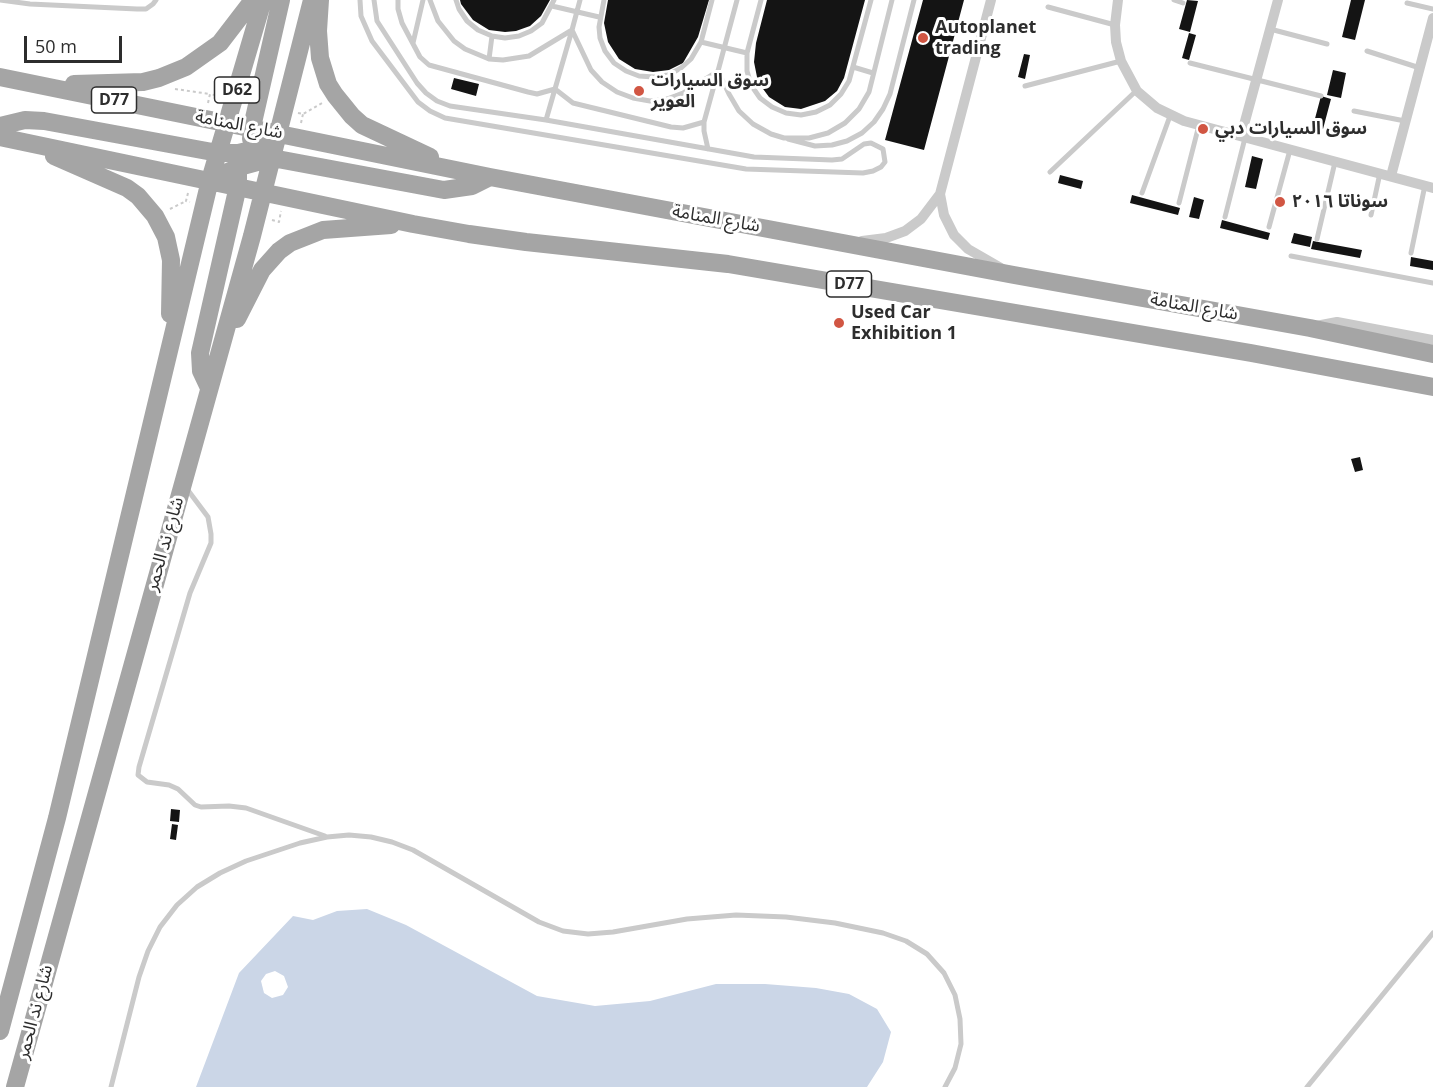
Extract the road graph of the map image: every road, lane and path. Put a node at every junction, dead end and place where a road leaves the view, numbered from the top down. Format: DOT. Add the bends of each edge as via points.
graph roads {
  1 [pos="0,0"];
  2 [pos="156,0"];
  3 [pos="253,0"];
  4 [pos="264,0"];
  5 [pos="281,0"];
  6 [pos="312,0"];
  7 [pos="320,0"];
  8 [pos="360,0"];
  9 [pos="374,0"];
  10 [pos="398,0"];
  11 [pos="423,0"];
  12 [pos="430,0"];
  13 [pos="456,0"];
  14 [pos="580,0"];
  15 [pos="604,0"];
  16 [pos="712,0"];
  17 [pos="737,0"];
  18 [pos="761,0"];
  19 [pos="871,0"];
  20 [pos="892,0"];
  21 [pos="914,0"];
  22 [pos="991,0"];
  23 [pos="1118,0"];
  24 [pos="1174,0"];
  25 [pos="1278,0"];
  26 [pos="553,3"];
  27 [pos="1183,3"];
  28 [pos="1407,3"];
  29 [pos="1048,7"];
  30 [pos="1433,9"];
  31 [pos="577,12"];
  32 [pos="599,17"];
  33 [pos="1432,24"];
  34 [pos="1115,25"];
  35 [pos="1270,29"];
  36 [pos="572,30"];
  37 [pos="492,36"];
  38 [pos="701,42"];
  39 [pos="413,43"];
  40 [pos="1327,44"];
  41 [pos="724,47"];
  42 [pos="1367,51"];
  43 [pos="747,52"];
  44 [pos="489,59"];
  45 [pos="1121,61"];
  46 [pos="1190,63"];
  47 [pos="853,67"];
  48 [pos="1420,68"];
  49 [pos="718,71"];
  50 [pos="174,73"];
  51 [pos="873,73"];
  52 [pos="0,77"];
  53 [pos="1256,80"];
  54 [pos="38,85"];
  55 [pos="1025,86"];
  56 [pos="555,89"];
  57 [pos="1137,91"];
  58 [pos="210,94"];
  59 [pos="335,96"];
  60 [pos="1321,96"];
  61 [pos="1354,111"];
  62 [pos="303,114"];
  63 [pos="1170,116"];
  64 [pos="546,120"];
  65 [pos="1406,121"];
  66 [pos="705,122"];
  67 [pos="227,123"];
  68 [pos="1199,125"];
  69 [pos="0,126"];
  70 [pos="252,128"];
  71 [pos="278,133"];
  72 [pos="0,137"];
  73 [pos="1243,137"];
  74 [pos="784,138"];
  75 [pos="19,141"];
  76 [pos="708,149"];
  77 [pos="1290,150"];
  78 [pos="218,153"];
  79 [pos="245,158"];
  80 [pos="272,158"];
  81 [pos="1335,162"];
  82 [pos="461,171"];
  83 [pos="1050,172"];
  84 [pos="1385,175"];
  85 [pos="490,177"];
  86 [pos="210,180"];
  87 [pos="238,186"];
  88 [pos="1429,187"];
  89 [pos="263,191"];
  90 [pos="1142,193"];
  91 [pos="940,194"];
  92 [pos="186,201"];
  93 [pos="1179,203"];
  94 [pos="1371,215"];
  95 [pos="155,216"];
  96 [pos="1225,217"];
  97 [pos="413,224"];
  98 [pos="1269,227"];
  99 [pos="1317,239"];
  100 [pos="840,242"];
  101 [pos="1411,253"];
  102 [pos="1291,256"];
  103 [pos="1014,275"];
  104 [pos="1433,283"];
  105 [pos="1310,328"];
  106 [pos="1433,340"];
  107 [pos="1433,354"];
  108 [pos="168,356"];
  109 [pos="215,367"];
  110 [pos="1433,387"];
  111 [pos="209,388"];
  112 [pos="182,484"];
  113 [pos="327,837"];
  114 [pos="1433,933"];
  115 [pos="0,1031"];
  116 [pos="15,1087"];
  117 [pos="111,1087"];
  118 [pos="945,1087"];
  119 [pos="1307,1087"];
  1 -- 2 [label="lane" via="136,9 146,9"];
  3 -- 50 [label="main road" via="220,43"];
  4 -- 67 [label="main road, شارع ند الحمر / D62"];
  5 -- 70 [label="main road"];
  6 -- 71 [label="main road, شارع ند الحمر / D62"];
  7 -- 59 [label="main road" via="320,58"];
  8 -- 76 [label="lane" via="365,29 389,65 418,102 445,118 746,169 862,173 885,162 883,149 871,143 842,159 832,160 754,157"];
  9 -- 64 [label="lane" via="382,30 417,83 432,97 450,106"];
  10 -- 39 [label="lane" via="399,16"];
  11 -- 39 [label="lane"];
  12 -- 44 [label="lane" via="438,21 454,41"];
  13 -- 37 [label="lane" via="467,21"];
  14 -- 31 [label="lane"];
  15 -- 32 [label="lane"];
  16 -- 38 [label="lane"];
  17 -- 41 [label="lane"];
  18 -- 43 [label="lane"];
  19 -- 47 [label="lane"];
  20 -- 51 [label="lane"];
  21 -- 74 [label="lane" via="890,94 874,122 862,133 832,145 800,144"];
  22 -- 91 [label="street"];
  23 -- 34 [label="street"];
  24 -- 27 [label="lane"];
  25 -- 35 [label="street"];
  26 -- 31 [label="lane"];
  26 -- 37 [label="lane" via="542,23 531,31 505,38"];
  28 -- 30 [label="lane"];
  29 -- 34 [label="lane"];
  31 -- 32 [label="lane"];
  31 -- 36 [label="lane"];
  32 -- 38 [label="lane" via="605,51 614,63 639,76 668,75 681,68"];
  33 -- 48 [label="street"];
  34 -- 45 [label="street"];
  35 -- 40 [label="lane"];
  35 -- 53 [label="street"];
  36 -- 44 [label="lane" via="530,56"];
  36 -- 49 [label="lane" via="591,69 602,82 633,98 667,99"];
  36 -- 56 [label="lane"];
  37 -- 44 [label="lane"];
  38 -- 41 [label="lane"];
  39 -- 56 [label="lane" via="424,62 435,68 537,94"];
  41 -- 43 [label="lane"];
  41 -- 49 [label="lane"];
  42 -- 48 [label="lane"];
  43 -- 47 [label="lane" via="751,85 766,102 786,113 809,113 830,105 849,81"];
  45 -- 55 [label="lane"];
  45 -- 57 [label="street"];
  46 -- 53 [label="lane"];
  47 -- 51 [label="lane"];
  48 -- 65 [label="street"];
  49 -- 66 [label="lane"];
  49 -- 74 [label="lane" via="739,111 753,124"];
  50 -- 54 [label="main road" via="127,83"];
  50 -- 58 [label="path" via="172,88"];
  51 -- 74 [label="lane" via="869,92 845,123 809,138"];
  52 -- 54 [label="main road, شارع المنامة / D77"];
  53 -- 60 [label="lane"];
  53 -- 73 [label="street"];
  54 -- 67 [label="main road, شارع المنامة / D77"];
  56 -- 64 [label="lane"];
  56 -- 66 [label="lane" via="573,104 671,127"];
  57 -- 63 [label="street"];
  57 -- 83 [label="lane"];
  59 -- 62 [label="path"];
  59 -- 82 [label="main road" via="368,128"];
  61 -- 65 [label="lane"];
  63 -- 68 [label="street"];
  63 -- 90 [label="lane"];
  64 -- 76 [label="lane"];
  65 -- 84 [label="street"];
  66 -- 76 [label="lane"];
  67 -- 70 [label="main road, شارع المنامة / D77"];
  67 -- 78 [label="main road, شارع ند الحمر / D62"];
  67 -- 79 [label="main road"];
  68 -- 73 [label="street"];
  68 -- 93 [label="lane"];
  69 -- 78 [label="main road" via="25,120 44,121"];
  70 -- 71 [label="main road, شارع المنامة / D77"];
  70 -- 79 [label="main road"];
  71 -- 79 [label="main road"];
  71 -- 80 [label="main road, شارع ند الحمر / D62"];
  71 -- 82 [label="main road, شارع المنامة / D77"];
  72 -- 75 [label="main road, شارع المنامة / D77"];
  73 -- 77 [label="street"];
  73 -- 96 [label="lane"];
  75 -- 86 [label="main road, شارع المنامة / D77"];
  75 -- 95 [label="main road" via="115,182 138,196"];
  77 -- 81 [label="street"];
  77 -- 98 [label="lane"];
  78 -- 79 [label="main road"];
  78 -- 86 [label="main road, شارع ند الحمر / D62"];
  79 -- 80 [label="main road"];
  79 -- 86 [label="main road"];
  79 -- 87 [label="main road"];
  79 -- 89 [label="main road"];
  80 -- 85 [label="main road" via="444,190 472,186"];
  80 -- 89 [label="main road, شارع ند الحمر / D62"];
  81 -- 84 [label="street"];
  81 -- 99 [label="lane"];
  82 -- 85 [label="main road, شارع المنامة / D77"];
  84 -- 88 [label="street"];
  84 -- 94 [label="lane"];
  85 -- 100 [label="main road, شارع المنامة / D77"];
  86 -- 87 [label="main road, شارع المنامة / D77"];
  86 -- 108 [label="main road, شارع ند الحمر / D62"];
  87 -- 89 [label="main road, شارع المنامة / D77"];
  87 -- 111 [label="main road" via="200,353 203,379"];
  88 -- 101 [label="lane"];
  89 -- 97 [label="main road, شارع المنامة / D77"];
  89 -- 109 [label="main road, شارع ند الحمر / D62"];
  91 -- 100 [label="street" via="929,211 905,231 876,240"];
  91 -- 103 [label="street" via="948,226 960,242"];
  92 -- 95 [label="path"];
  95 -- 108 [label="main road" via="166,237 171,260"];
  97 -- 109 [label="main road" via="323,230 300,237 279,251 258,276"];
  97 -- 110 [label="main road, شارع المنامة / D77" via="526,242 728,264"];
  100 -- 103 [label="main road, شارع المنامة / D77"];
  102 -- 104 [label="lane"];
  103 -- 105 [label="main road, شارع المنامة / D77"];
  105 -- 106 [label="street" via="1337,322"];
  105 -- 107 [label="main road, شارع المنامة / D77"];
  108 -- 115 [label="main road, شارع ند الحمر" via="57,818"];
  109 -- 111 [label="main road, شارع ند الحمر"];
  111 -- 112 [label="main road, شارع ند الحمر"];
  112 -- 113 [label="lane" via="208,517 211,543 190,593 138,775 147,782 178,789 201,807 246,808"];
  112 -- 116 [label="main road, شارع ند الحمر"];
  113 -- 117 [label="lane" via="246,861 197,887 177,905 148,951"];
  113 -- 118 [label="lane" via="360,836 393,842 539,922 563,931 614,932 736,915 835,923 906,941 927,954 944,973 955,995 961,1044"];
  114 -- 119 [label="lane"];
}
